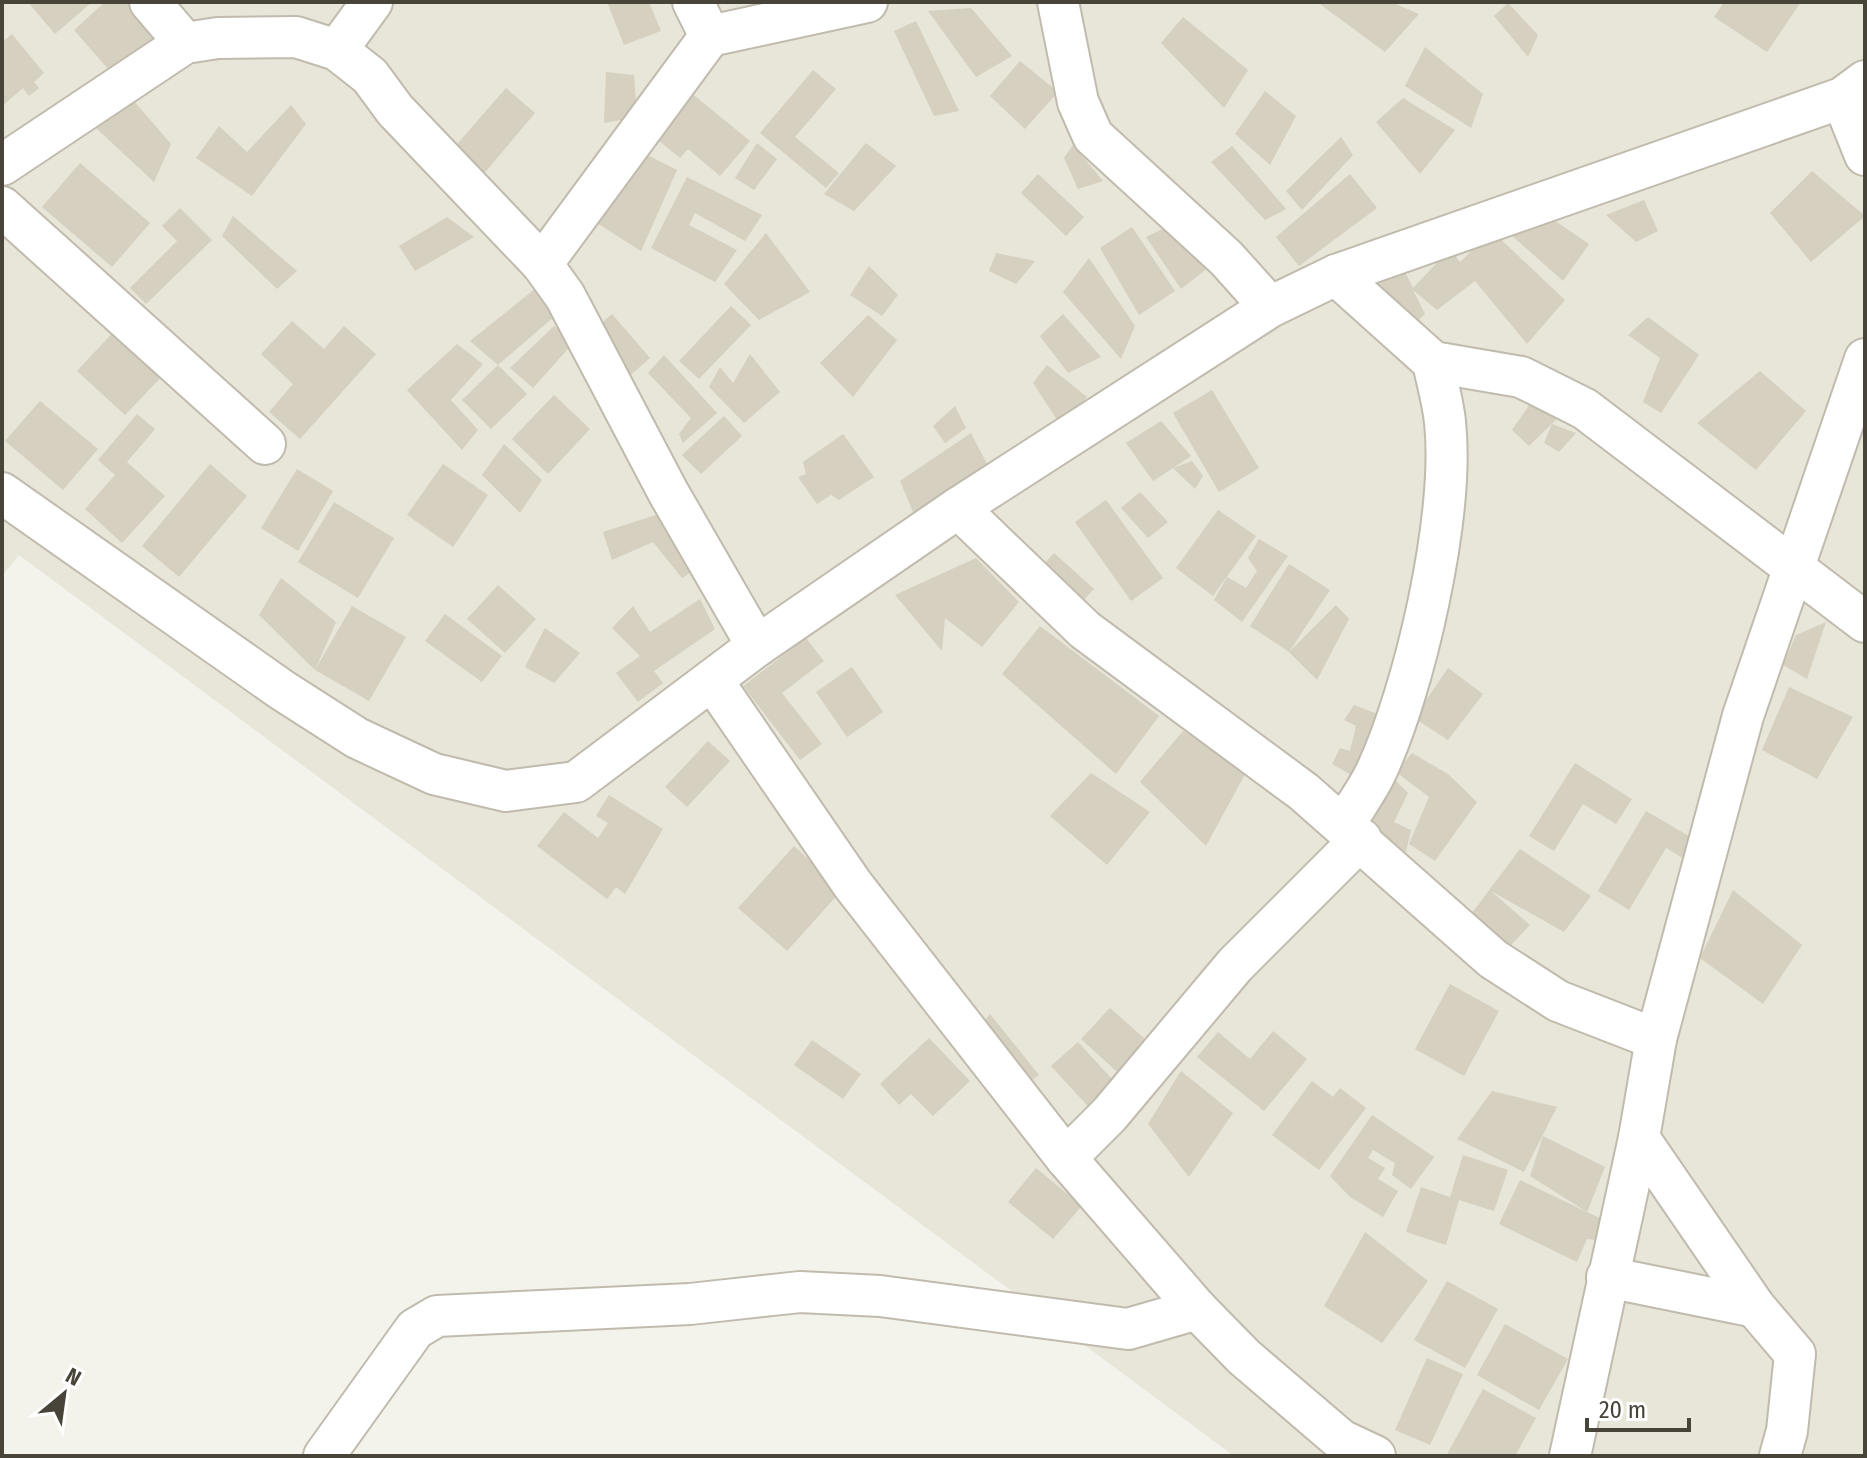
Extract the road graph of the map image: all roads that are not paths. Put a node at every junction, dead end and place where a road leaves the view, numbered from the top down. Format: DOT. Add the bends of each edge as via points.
graph roads {
  1 [pos="150,2"];
  2 [pos="372,2"];
  3 [pos="867,2"];
  4 [pos="1058,2"];
  5 [pos="702,19"];
  6 [pos="185,43"];
  7 [pos="337,50"];
  8 [pos="1853,90"];
  9 [pos="1865,155"];
  10 [pos="2,165"];
  11 [pos="2,207"];
  12 [pos="542,264"];
  13 [pos="1336,275"];
  14 [pos="1270,307"];
  15 [pos="1865,359"];
  16 [pos="1433,362"];
  17 [pos="265,444"];
  18 [pos="2,493"];
  19 [pos="958,508"];
  20 [pos="1793,569"];
  21 [pos="1865,622"];
  22 [pos="757,646"];
  23 [pos="712,680"];
  24 [pos="1352,832"];
  25 [pos="1656,1039"];
  26 [pos="1639,1138"];
  27 [pos="1066,1158"];
  28 [pos="1607,1277"];
  29 [pos="1755,1307"];
  30 [pos="1197,1309"];
  31 [pos="324,1456"];
  32 [pos="1375,1456"];
  33 [pos="1570,1456"];
  34 [pos="1780,1456"];
  1 -- 6 [label="street"];
  2 -- 7 [label="street"];
  3 -- 5 [label="street"];
  4 -- 14 [label="street" via="1078,102 1093,136 1226,258"];
  5 -- 12 [label="street"];
  6 -- 7 [label="street" via="296,37"];
  6 -- 10 [label="street"];
  7 -- 12 [label="street" via="370,76 395,110"];
  8 -- 9 [label="street"];
  8 -- 13 [label="street"];
  11 -- 17 [label="street"];
  12 -- 22 [label="street" via="565,296"];
  13 -- 14 [label="street"];
  13 -- 16 [label="street"];
  14 -- 19 [label="street"];
  15 -- 20 [label="street"];
  16 -- 20 [label="street" via="1521,377 1585,409"];
  16 -- 24 [label="street" via="1445,422 1440,541 1401,708"];
  18 -- 23 [label="street" via="282,690 357,738 434,774 506,791 576,782"];
  19 -- 22 [label="street"];
  19 -- 24 [label="street" via="1085,630"];
  20 -- 21 [label="street"];
  20 -- 25 [label="street" via="1743,716"];
  22 -- 23 [label="street"];
  23 -- 27 [label="street" via="853,885"];
  24 -- 25 [label="street" via="1493,959 1558,1001"];
  24 -- 27 [label="street"];
  25 -- 26 [label="street"];
  26 -- 28 [label="street"];
  26 -- 29 [label="street"];
  27 -- 30 [label="street"];
  28 -- 29 [label="street"];
  28 -- 33 [label="street"];
  29 -- 34 [label="street" via="1795,1354"];
  30 -- 31 [label="street" via="1128,1329 880,1296 800,1292 690,1304 437,1316 415,1329"];
  30 -- 32 [label="street" via="1341,1440"];
}
